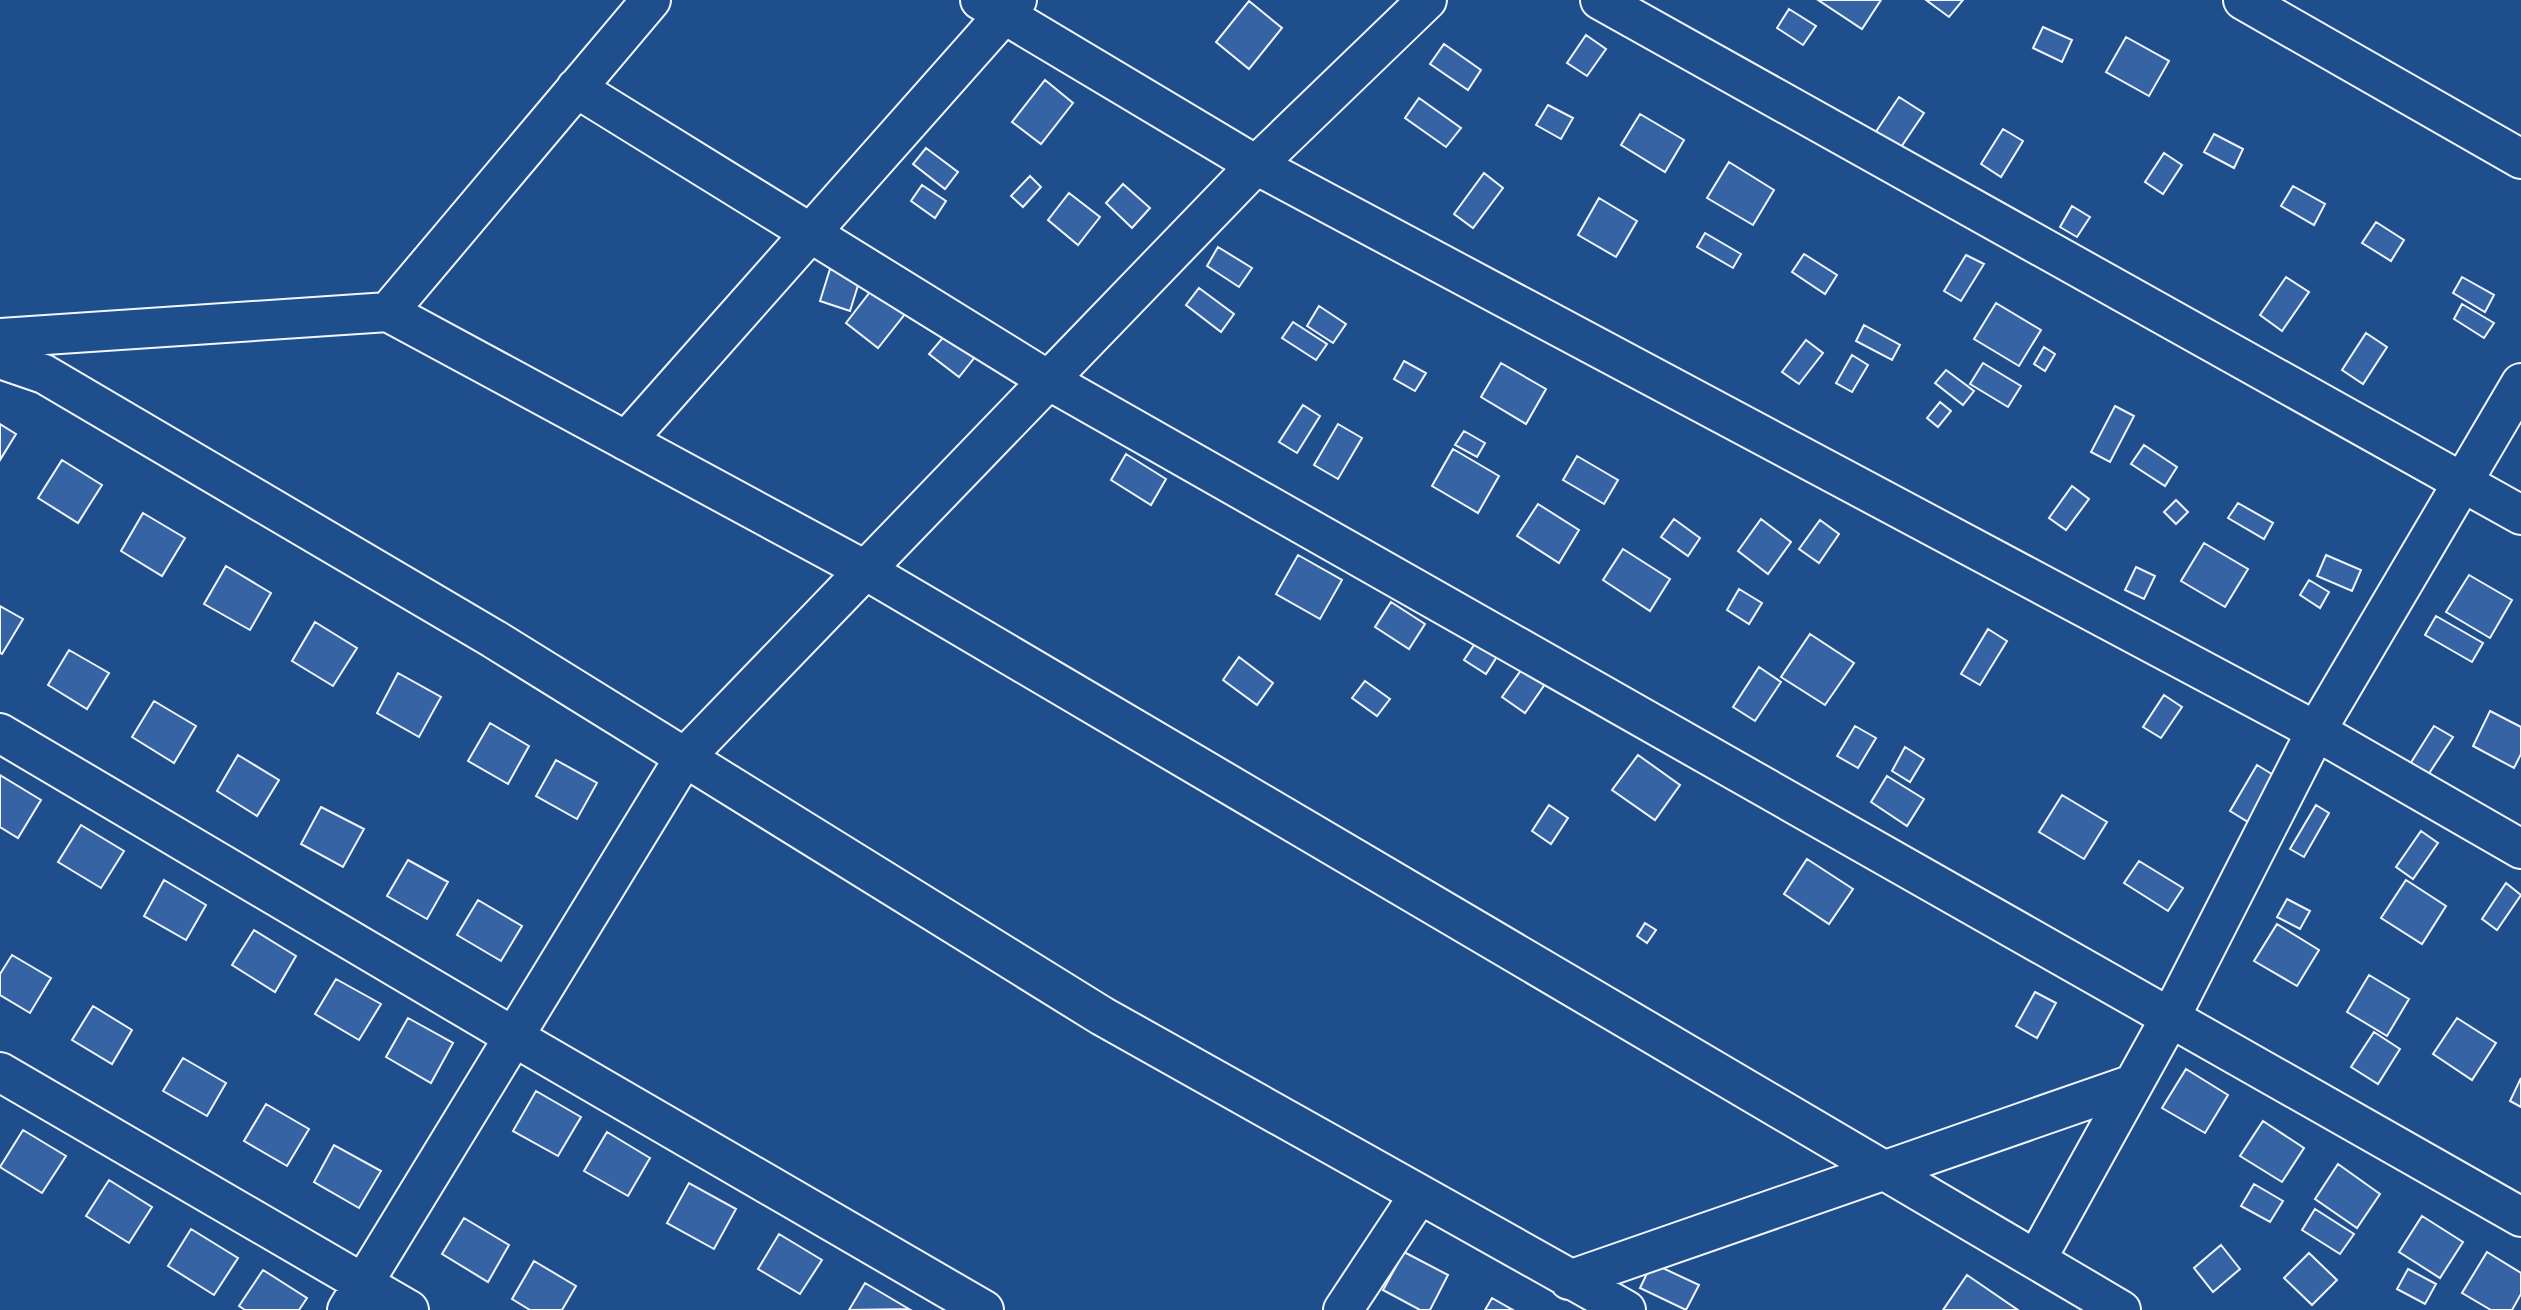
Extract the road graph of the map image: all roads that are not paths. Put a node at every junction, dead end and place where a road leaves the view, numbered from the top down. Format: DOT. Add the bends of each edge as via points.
graph roads {
  1 [pos="651,0"];
  2 [pos="1427,0"];
  3 [pos="1600,0"];
  4 [pos="2244,0"];
  5 [pos="1001,5"];
  6 [pos="576,88"];
  7 [pos="2521,159"];
  8 [pos="1256,165"];
  9 [pos="811,234"];
  10 [pos="388,312"];
  11 [pos="0,338"];
  12 [pos="0,359"];
  13 [pos="1048,380"];
  14 [pos="2521,383"];
  15 [pos="626,441"];
  16 [pos="2463,482"];
  17 [pos="2521,515"];
  18 [pos="865,570"];
  19 [pos="2316,731"];
  20 [pos="0,733"];
  21 [pos="684,758"];
  22 [pos="2521,849"];
  23 [pos="2170,1018"];
  24 [pos="513,1037"];
  25 [pos="0,1072"];
  26 [pos="2133,1084"];
  27 [pos="1885,1171"];
  28 [pos="1419,1195"];
  29 [pos="2521,1217"];
  30 [pos="2036,1260"];
  31 [pos="1569,1280"];
  32 [pos="356,1296"];
  33 [pos="409,1310"];
  34 [pos="984,1310"];
  35 [pos="1343,1310"];
  36 [pos="1626,1310"];
  37 [pos="2121,1310"];
  1 -- 6 [label="street"];
  2 -- 8 [label="street"];
  3 -- 16 [label="street"];
  4 -- 7 [label="street"];
  5 -- 8 [label="street"];
  5 -- 9 [label="street"];
  6 -- 9 [label="street"];
  6 -- 10 [label="street"];
  8 -- 13 [label="street"];
  8 -- 19 [label="street"];
  9 -- 13 [label="street"];
  9 -- 15 [label="street"];
  10 -- 11 [label="street"];
  10 -- 15 [label="street"];
  12 -- 21 [label="street" via="44,374 494,639"];
  13 -- 18 [label="street"];
  13 -- 23 [label="street"];
  14 -- 16 [label="street"];
  15 -- 18 [label="street"];
  16 -- 17 [label="street"];
  16 -- 19 [label="street"];
  18 -- 21 [label="street"];
  18 -- 27 [label="street"];
  19 -- 22 [label="street"];
  19 -- 23 [label="street"];
  20 -- 24 [label="street"];
  21 -- 24 [label="street"];
  21 -- 28 [label="street" via="1102,1016"];
  23 -- 26 [label="street"];
  23 -- 29 [label="street"];
  24 -- 32 [label="street"];
  24 -- 34 [label="street"];
  25 -- 32 [label="street"];
  26 -- 27 [label="street"];
  26 -- 30 [label="street"];
  27 -- 30 [label="street"];
  27 -- 31 [label="street"];
  28 -- 31 [label="street"];
  28 -- 35 [label="street"];
  30 -- 37 [label="street"];
  31 -- 36 [label="street"];
  32 -- 33 [label="street"];
}
